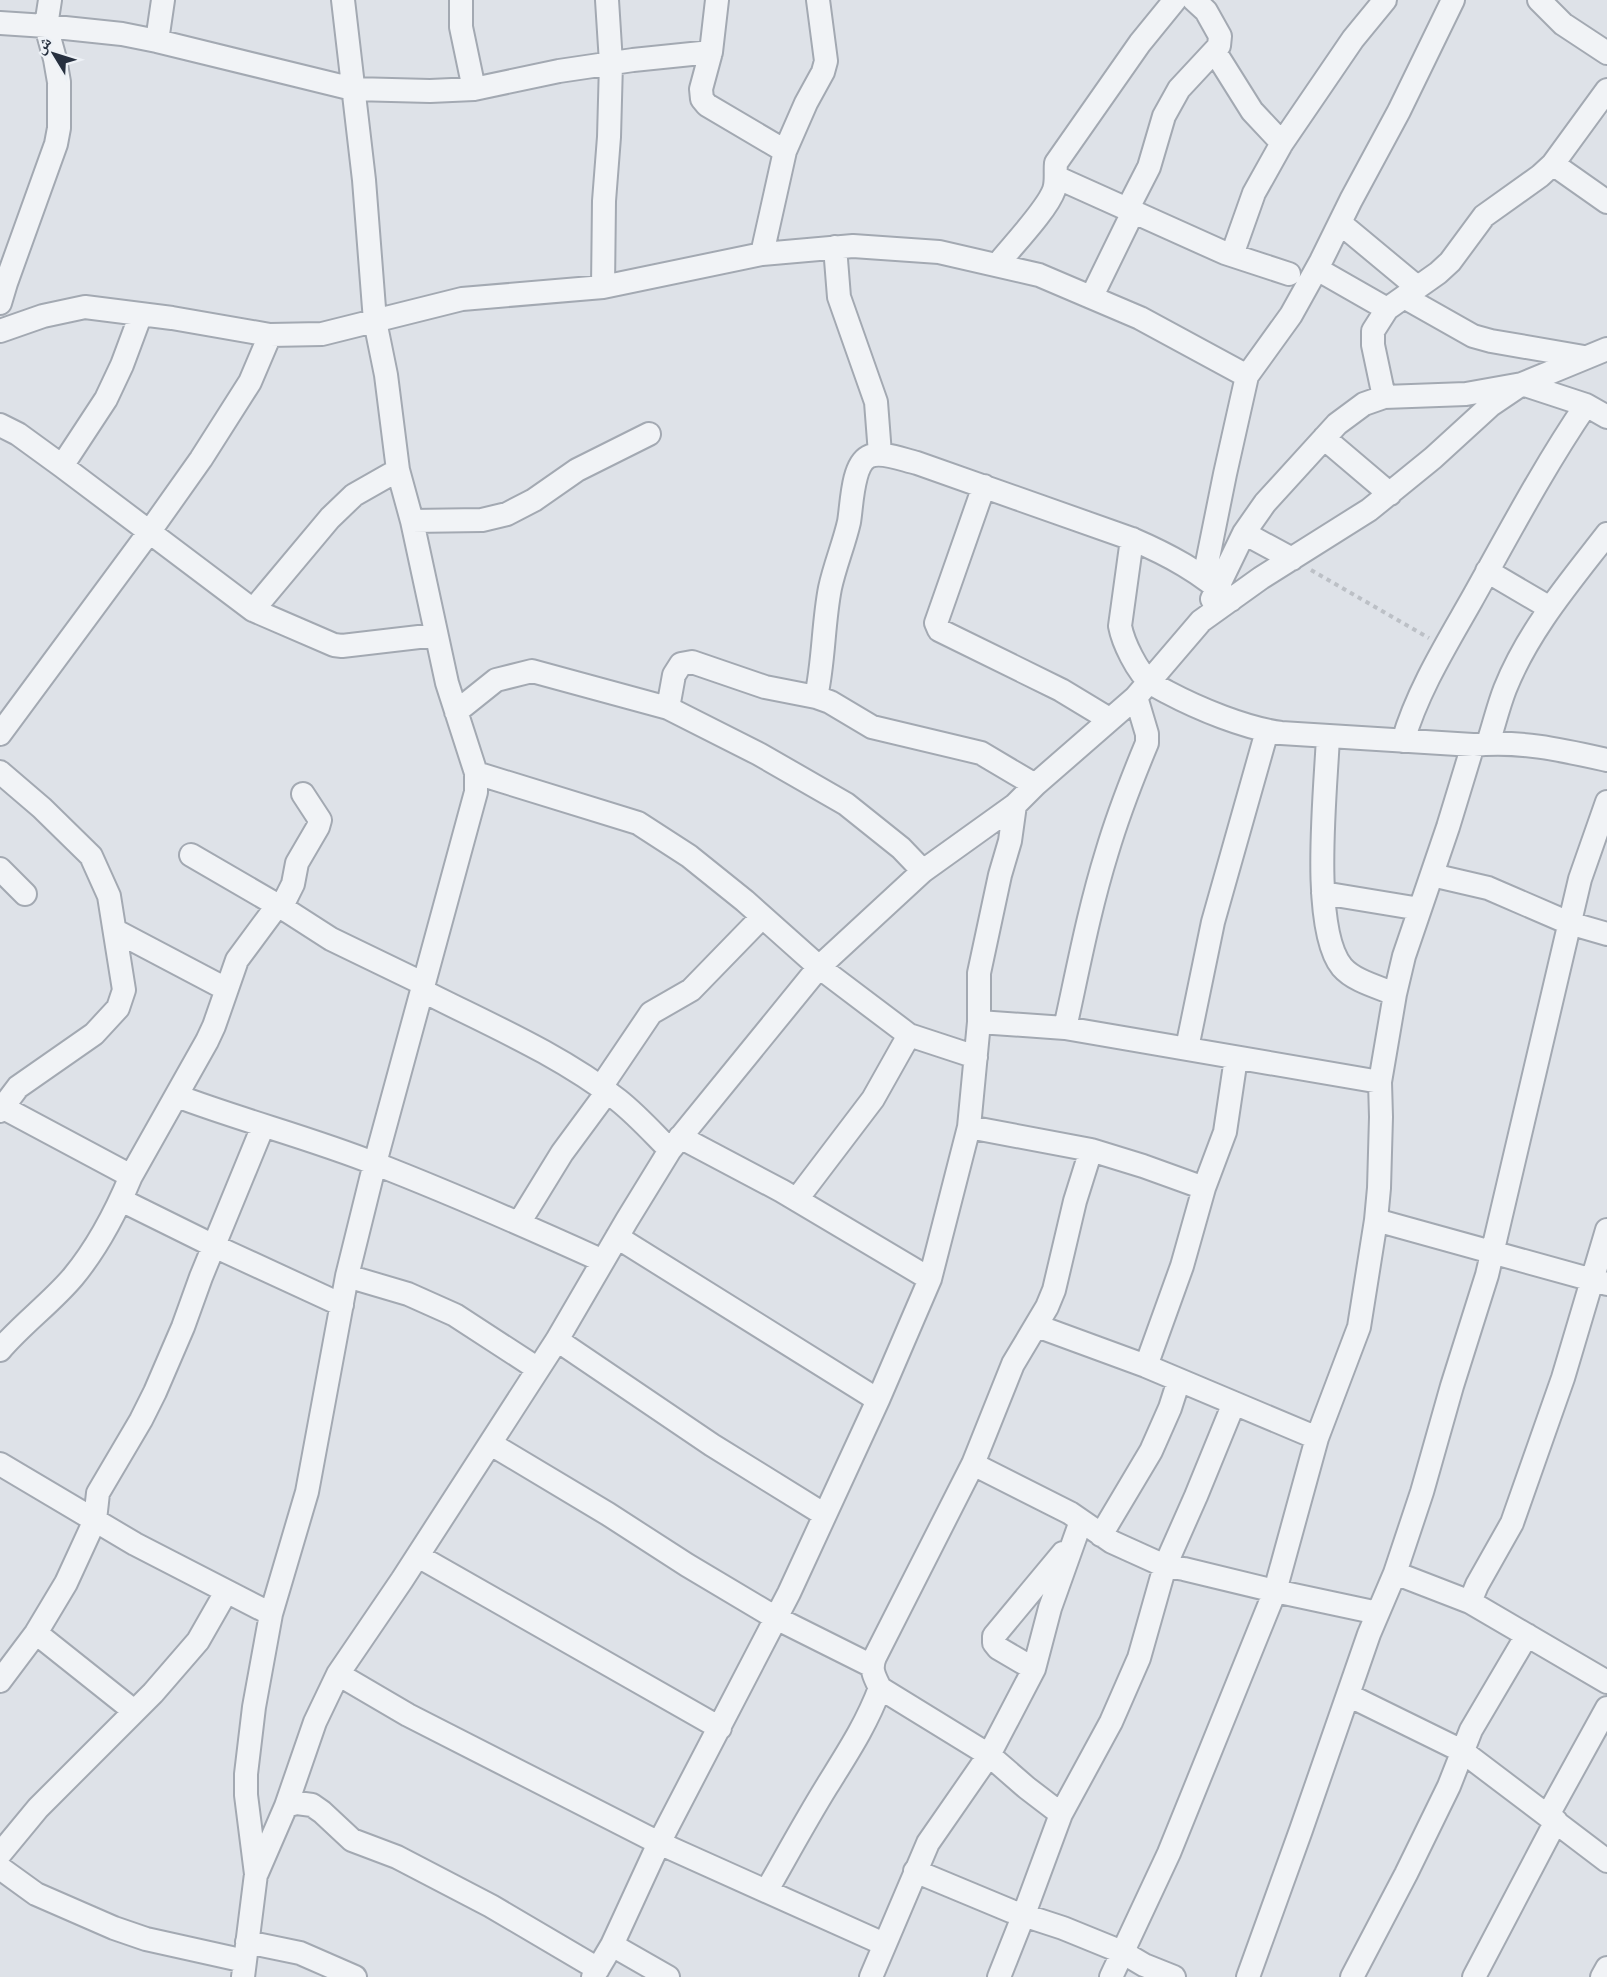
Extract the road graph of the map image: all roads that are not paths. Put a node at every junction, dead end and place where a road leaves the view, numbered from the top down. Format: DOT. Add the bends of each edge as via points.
graph roads {
  1 [pos="50,0"];
  2 [pos="163,0"];
  3 [pos="343,0"];
  4 [pos="461,0"];
  5 [pos="607,0"];
  6 [pos="717,0"];
  7 [pos="818,0"];
  8 [pos="1175,0"];
  9 [pos="1194,0"];
  10 [pos="1385,0"];
  11 [pos="1453,0"];
  12 [pos="1539,0"];
  13 [pos="0,24"];
  14 [pos="46,26"];
  15 [pos="157,41"];
  16 [pos="711,52"];
  17 [pos="1215,52"];
  18 [pos="1607,53"];
  19 [pos="611,63"];
  20 [pos="353,89"];
  21 [pos="474,89"];
  22 [pos="1607,90"];
  23 [pos="1282,143"];
  24 [pos="785,151"];
  25 [pos="1553,164"];
  26 [pos="1056,177"];
  27 [pos="1607,202"];
  28 [pos="1130,211"];
  29 [pos="1340,223"];
  30 [pos="835,247"];
  31 [pos="762,254"];
  32 [pos="1232,255"];
  33 [pos="997,265"];
  34 [pos="1317,269"];
  35 [pos="1289,274"];
  36 [pos="603,287"];
  37 [pos="2,289"];
  38 [pos="1092,296"];
  39 [pos="1403,297"];
  40 [pos="141,314"];
  41 [pos="375,321"];
  42 [pos="0,331"];
  43 [pos="270,335"];
  44 [pos="1607,349"];
  45 [pos="1584,357"];
  46 [pos="1247,376"];
  47 [pos="1522,384"];
  48 [pos="1384,397"];
  49 [pos="1586,405"];
  50 [pos="1607,417"];
  51 [pos="0,425"];
  52 [pos="649,434"];
  53 [pos="1324,438"];
  54 [pos="880,454"];
  55 [pos="62,465"];
  56 [pos="398,470"];
  57 [pos="984,486"];
  58 [pos="1390,494"];
  59 [pos="412,521"];
  60 [pos="150,531"];
  61 [pos="1244,533"];
  62 [pos="1607,534"];
  63 [pos="1132,539"];
  64 [pos="1292,559"];
  65 [pos="1487,571"];
  66 [pos="1217,588"];
  67 [pos="1550,608"];
  68 [pos="253,610"];
  69 [pos="436,634"];
  70 [pos="1143,690"];
  71 [pos="816,697"];
  72 [pos="668,708"];
  73 [pos="456,712"];
  74 [pos="1109,719"];
  75 [pos="1267,731"];
  76 [pos="0,734"];
  77 [pos="1328,736"];
  78 [pos="1403,741"];
  79 [pos="1481,744"];
  80 [pos="1607,760"];
  81 [pos="0,772"];
  82 [pos="476,773"];
  83 [pos="1035,785"];
  84 [pos="303,794"];
  85 [pos="1607,802"];
  86 [pos="1015,805"];
  87 [pos="191,855"];
  88 [pos="0,868"];
  89 [pos="923,871"];
  90 [pos="1432,875"];
  91 [pos="1323,893"];
  92 [pos="25,894"];
  93 [pos="279,907"];
  94 [pos="1420,909"];
  95 [pos="762,917"];
  96 [pos="1569,922"];
  97 [pos="116,931"];
  98 [pos="1607,934"];
  99 [pos="819,967"];
  100 [pos="423,988"];
  101 [pos="226,989"];
  102 [pos="1395,994"];
  103 [pos="979,1022"];
  104 [pos="1065,1028"];
  105 [pos="909,1035"];
  106 [pos="1188,1048"];
  107 [pos="976,1057"];
  108 [pos="1236,1058"];
  109 [pos="1380,1082"];
  110 [pos="604,1090"];
  111 [pos="177,1096"];
  112 [pos="1,1109"];
  113 [pos="263,1126"];
  114 [pos="969,1127"];
  115 [pos="675,1144"];
  116 [pos="1091,1150"];
  117 [pos="375,1163"];
  118 [pos="131,1176"];
  119 [pos="1204,1188"];
  120 [pos="796,1199"];
  121 [pos="121,1200"];
  122 [pos="1376,1220"];
  123 [pos="519,1223"];
  124 [pos="1607,1230"];
  125 [pos="617,1237"];
  126 [pos="214,1246"];
  127 [pos="1493,1251"];
  128 [pos="603,1261"];
  129 [pos="347,1276"];
  130 [pos="930,1279"];
  131 [pos="1599,1282"];
  132 [pos="342,1305"];
  133 [pos="1036,1326"];
  134 [pos="557,1341"];
  135 [pos="0,1350"];
  136 [pos="1146,1366"];
  137 [pos="538,1369"];
  138 [pos="1179,1380"];
  139 [pos="878,1400"];
  140 [pos="1234,1403"];
  141 [pos="1317,1438"];
  142 [pos="491,1444"];
  143 [pos="0,1464"];
  144 [pos="974,1464"];
  145 [pos="825,1515"];
  146 [pos="96,1520"];
  147 [pos="1078,1531"];
  148 [pos="1101,1535"];
  149 [pos="418,1556"];
  150 [pos="1165,1566"];
  151 [pos="1395,1573"];
  152 [pos="226,1592"];
  153 [pos="1275,1592"];
  154 [pos="1470,1602"];
  155 [pos="1378,1612"];
  156 [pos="271,1614"];
  157 [pos="776,1618"];
  158 [pos="36,1633"];
  159 [pos="1527,1635"];
  160 [pos="872,1666"];
  161 [pos="1034,1668"];
  162 [pos="338,1674"];
  163 [pos="0,1681"];
  164 [pos="1607,1682"];
  165 [pos="880,1688"];
  166 [pos="1348,1695"];
  167 [pos="1607,1708"];
  168 [pos="134,1711"];
  169 [pos="720,1728"];
  170 [pos="1462,1751"];
  171 [pos="989,1755"];
  172 [pos="286,1806"];
  173 [pos="1062,1814"];
  174 [pos="1552,1818"];
  175 [pos="659,1843"];
  176 [pos="0,1854"];
  177 [pos="1607,1861"];
  178 [pos="0,1868"];
  179 [pos="915,1871"];
  180 [pos="256,1874"];
  181 [pos="767,1890"];
  182 [pos="1024,1914"];
  183 [pos="884,1944"];
  184 [pos="612,1945"];
  185 [pos="1122,1952"];
  186 [pos="245,1960"];
  187 [pos="1607,1968"];
  188 [pos="596,1973"];
  189 [pos="355,1977"];
  190 [pos="668,1977"];
  191 [pos="871,1977"];
  192 [pos="999,1977"];
  193 [pos="1112,1977"];
  194 [pos="1174,1977"];
  195 [pos="1248,1977"];
  196 [pos="1352,1977"];
  197 [pos="1474,1977"];
  198 [pos="1602,1977"];
  1 -- 14 [label="street"];
  2 -- 15 [label="street"];
  3 -- 20 [label="street"];
  4 -- 21 [label="street" via="461,27"];
  5 -- 19 [label="street"];
  6 -- 16 [label="street"];
  7 -- 24 [label="street" via="826,62"];
  8 -- 26 [label="street" via="1056,163"];
  9 -- 17 [label="street" via="1206,11 1220,36"];
  10 -- 23 [label="street" via="1353,39"];
  11 -- 29 [label="street"];
  12 -- 18 [label="street" via="1563,24"];
  13 -- 14 [label="street"];
  14 -- 15 [label="street"];
  14 -- 37 [label="street" via="59,82 59,128"];
  15 -- 20 [label="street"];
  16 -- 19 [label="street"];
  16 -- 24 [label="street" via="702,99"];
  17 -- 23 [label="street" via="1252,111"];
  17 -- 28 [label="street" via="1179,89 1164,116 1149,167"];
  19 -- 21 [label="street"];
  19 -- 36 [label="street"];
  20 -- 21 [label="street"];
  20 -- 41 [label="street"];
  22 -- 25 [label="street"];
  23 -- 32 [label="street" via="1254,193"];
  24 -- 31 [label="street"];
  25 -- 27 [label="street"];
  25 -- 39 [label="street" via="1484,216 1450,262"];
  26 -- 28 [label="street"];
  26 -- 33 [label="street" via="1046,204"];
  28 -- 32 [label="street"];
  28 -- 38 [label="street"];
  29 -- 34 [label="street"];
  29 -- 39 [label="street"];
  30 -- 31 [label="street"];
  30 -- 33 [label="street" via="939,252"];
  30 -- 54 [label="street" via="839,297 876,402"];
  31 -- 36 [label="street"];
  32 -- 35 [label="street"];
  33 -- 38 [label="street" via="1039,274"];
  34 -- 39 [label="street"];
  34 -- 46 [label="street" via="1291,315"];
  36 -- 41 [label="street" via="462,299"];
  38 -- 46 [label="street"];
  39 -- 45 [label="street" via="1473,336"];
  39 -- 48 [label="street" via="1374,331 1373,345"];
  40 -- 42 [label="street" via="85,307"];
  40 -- 43 [label="street"];
  40 -- 55 [label="street" via="106,399"];
  41 -- 43 [label="street" via="322,334"];
  41 -- 56 [label="street"];
  43 -- 60 [label="street" via="250,382"];
  44 -- 45 [label="street"];
  45 -- 47 [label="street"];
  46 -- 66 [label="street" via="1207,564"];
  47 -- 48 [label="street" via="1466,394"];
  47 -- 49 [label="street"];
  47 -- 58 [label="street" via="1491,405"];
  48 -- 53 [label="street" via="1364,404"];
  49 -- 50 [label="street"];
  49 -- 65 [label="street" via="1521,508"];
  51 -- 55 [label="street"];
  52 -- 59 [label="street" via="577,470 507,514 482,520"];
  53 -- 58 [label="street"];
  53 -- 61 [label="street" via="1265,503"];
  54 -- 57 [label="street"];
  54 -- 71 [label="street" via="868,458 858,468 849,521 830,588"];
  55 -- 60 [label="street"];
  56 -- 59 [label="street"];
  56 -- 68 [label="street" via="354,495 330,518"];
  57 -- 63 [label="street"];
  57 -- 74 [label="street" via="936,623 939,630 1061,690"];
  58 -- 64 [label="street"];
  59 -- 69 [label="street"];
  60 -- 68 [label="street"];
  60 -- 76 [label="street"];
  61 -- 64 [label="street"];
  61 -- 66 [label="street"];
  62 -- 67 [label="street"];
  63 -- 66 [label="street" via="1165,554"];
  63 -- 70 [label="street" via="1120,626"];
  64 -- 66 [label="street"];
  65 -- 67 [label="street"];
  65 -- 78 [label="street" via="1413,710"];
  66 -- 70 [label="street" via="1201,621"];
  67 -- 79 [label="street" via="1524,650"];
  68 -- 69 [label="street" via="334,645"];
  69 -- 73 [label="street"];
  70 -- 74 [label="street"];
  70 -- 75 [label="street"];
  70 -- 104 [label="street" via="1147,743 1107,851"];
  71 -- 72 [label="street" via="765,687 692,662 681,664 674,675"];
  71 -- 83 [label="street" via="872,726 981,753"];
  72 -- 73 [label="street" via="532,671 496,680"];
  72 -- 89 [label="street" via="846,804"];
  73 -- 82 [label="street"];
  74 -- 83 [label="street"];
  75 -- 77 [label="street"];
  75 -- 106 [label="street" via="1213,922"];
  77 -- 78 [label="street"];
  77 -- 91 [label="street"];
  78 -- 79 [label="street"];
  79 -- 80 [label="street" via="1539,745"];
  79 -- 90 [label="street"];
  81 -- 97 [label="street" via="91,856 109,896"];
  82 -- 95 [label="street" via="638,823 689,856"];
  82 -- 100 [label="street" via="476,792"];
  83 -- 86 [label="street"];
  84 -- 93 [label="street" via="320,820"];
  85 -- 96 [label="street"];
  86 -- 89 [label="street"];
  86 -- 103 [label="street" via="979,973"];
  87 -- 93 [label="street"];
  88 -- 92 [label="street"];
  89 -- 99 [label="street"];
  90 -- 94 [label="street"];
  90 -- 96 [label="street" via="1488,888"];
  91 -- 94 [label="street"];
  91 -- 102 [label="street" via="1331,948 1341,965 1350,974"];
  93 -- 100 [label="street"];
  93 -- 101 [label="street" via="237,960"];
  94 -- 102 [label="street"];
  95 -- 99 [label="street"];
  95 -- 110 [label="street" via="691,990 651,1013"];
  96 -- 98 [label="street"];
  96 -- 127 [label="street"];
  97 -- 101 [label="street"];
  97 -- 112 [label="street" via="124,990 118,1008 94,1034 18,1087"];
  99 -- 105 [label="street"];
  99 -- 115 [label="street"];
  100 -- 110 [label="street" via="534,1047"];
  100 -- 117 [label="street"];
  101 -- 111 [label="street" via="214,1026"];
  102 -- 109 [label="street"];
  103 -- 104 [label="street"];
  103 -- 107 [label="street"];
  104 -- 106 [label="street"];
  105 -- 107 [label="street"];
  105 -- 120 [label="street" via="873,1099"];
  106 -- 108 [label="street"];
  107 -- 114 [label="street"];
  108 -- 109 [label="street"];
  108 -- 119 [label="street" via="1225,1132"];
  109 -- 122 [label="street"];
  110 -- 115 [label="street"];
  110 -- 123 [label="street"];
  111 -- 113 [label="street"];
  111 -- 118 [label="street"];
  112 -- 118 [label="street"];
  113 -- 117 [label="street"];
  113 -- 126 [label="street"];
  114 -- 116 [label="street"];
  114 -- 130 [label="street"];
  115 -- 120 [label="street"];
  115 -- 125 [label="street"];
  116 -- 119 [label="street"];
  116 -- 133 [label="street" via="1054,1290"];
  117 -- 123 [label="street"];
  117 -- 129 [label="street"];
  118 -- 121 [label="street"];
  119 -- 136 [label="street" via="1182,1266"];
  120 -- 130 [label="street"];
  121 -- 126 [label="street"];
  121 -- 135 [label="street" via="93,1250 71,1279"];
  122 -- 127 [label="street"];
  122 -- 141 [label="street" via="1359,1327"];
  123 -- 128 [label="street"];
  124 -- 131 [label="street"];
  125 -- 128 [label="street"];
  125 -- 139 [label="street"];
  126 -- 132 [label="street"];
  126 -- 146 [label="street" via="155,1392 98,1493"];
  127 -- 131 [label="street"];
  127 -- 151 [label="street"];
  128 -- 134 [label="street"];
  129 -- 132 [label="street"];
  129 -- 137 [label="street" via="408,1294 455,1315"];
  130 -- 139 [label="street"];
  131 -- 154 [label="street" via="1512,1523"];
  132 -- 156 [label="street" via="307,1492"];
  133 -- 136 [label="street"];
  133 -- 144 [label="street" via="1013,1364"];
  134 -- 137 [label="street"];
  134 -- 145 [label="street"];
  136 -- 138 [label="street"];
  137 -- 142 [label="street"];
  138 -- 140 [label="street"];
  138 -- 148 [label="street" via="1151,1451"];
  139 -- 145 [label="street"];
  140 -- 141 [label="street"];
  140 -- 150 [label="street"];
  141 -- 153 [label="street"];
  142 -- 149 [label="street"];
  142 -- 157 [label="street"];
  143 -- 146 [label="street"];
  144 -- 147 [label="street" via="1070,1513"];
  144 -- 160 [label="street"];
  145 -- 157 [label="street"];
  146 -- 152 [label="street"];
  146 -- 158 [label="street" via="66,1583"];
  147 -- 148 [label="street"];
  147 -- 161 [label="street" via="1052,1601"];
  147 -- 161 [label="street" via="994,1636 998,1648"];
  148 -- 150 [label="street"];
  149 -- 162 [label="street"];
  149 -- 169 [label="street"];
  150 -- 153 [label="street"];
  150 -- 173 [label="street" via="1138,1658 1111,1722"];
  151 -- 154 [label="street"];
  151 -- 155 [label="street"];
  152 -- 156 [label="street"];
  152 -- 168 [label="street" via="198,1641"];
  153 -- 155 [label="street"];
  153 -- 185 [label="street" via="1169,1853"];
  154 -- 159 [label="street"];
  155 -- 166 [label="street"];
  156 -- 180 [label="street" via="246,1774"];
  157 -- 160 [label="street"];
  157 -- 169 [label="street"];
  158 -- 163 [label="street"];
  158 -- 168 [label="street"];
  159 -- 164 [label="street"];
  159 -- 170 [label="street"];
  160 -- 165 [label="street"];
  161 -- 171 [label="street"];
  162 -- 172 [label="street" via="315,1722"];
  162 -- 175 [label="street" via="408,1715"];
  165 -- 171 [label="street"];
  165 -- 181 [label="street" via="862,1730"];
  166 -- 170 [label="street"];
  166 -- 195 [label="street"];
  167 -- 174 [label="street"];
  168 -- 176 [label="street" via="38,1808"];
  169 -- 175 [label="street"];
  170 -- 174 [label="street"];
  170 -- 196 [label="street" via="1449,1786"];
  171 -- 173 [label="street"];
  171 -- 179 [label="street" via="928,1843"];
  172 -- 180 [label="street"];
  172 -- 188 [label="street" via="312,1805 352,1840 397,1857 491,1906"];
  173 -- 182 [label="street"];
  174 -- 177 [label="street"];
  174 -- 197 [label="street"];
  175 -- 181 [label="street"];
  175 -- 184 [label="street"];
  178 -- 186 [label="street" via="36,1894 114,1928 146,1939"];
  179 -- 182 [label="street"];
  179 -- 183 [label="street"];
  180 -- 186 [label="street"];
  181 -- 183 [label="street"];
  182 -- 185 [label="street"];
  182 -- 192 [label="street"];
  183 -- 191 [label="street"];
  184 -- 188 [label="street"];
  184 -- 190 [label="street"];
  185 -- 193 [label="street"];
  185 -- 194 [label="street"];
  186 -- 189 [label="street" via="300,1953"];
  187 -- 198 [label="street"];
}
